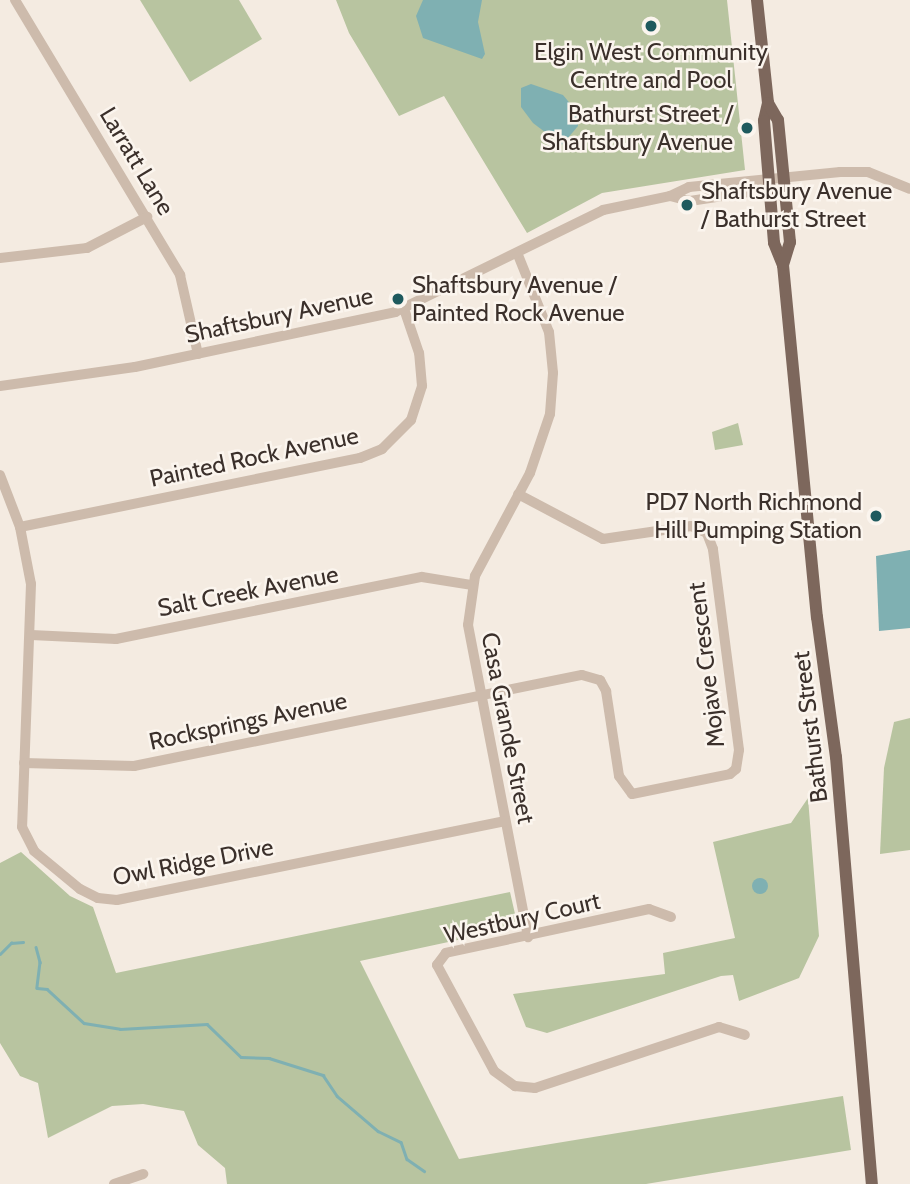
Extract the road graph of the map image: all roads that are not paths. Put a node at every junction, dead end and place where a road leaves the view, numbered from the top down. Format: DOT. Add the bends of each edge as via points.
graph roads {
  1 [pos="15,0"];
  2 [pos="757,0"];
  3 [pos="768,103"];
  4 [pos="783,180"];
  5 [pos="769,182"];
  6 [pos="910,189"];
  7 [pos="146,216"];
  8 [pos="518,256"];
  9 [pos="0,258"];
  10 [pos="783,265"];
  11 [pos="404,309"];
  12 [pos="198,354"];
  13 [pos="0,386"];
  14 [pos="0,475"];
  15 [pos="518,494"];
  16 [pos="20,527"];
  17 [pos="472,585"];
  18 [pos="31,635"];
  19 [pos="478,695"];
  20 [pos="24,763"];
  21 [pos="504,821"];
  22 [pos="671,917"];
  23 [pos="528,937"];
  24 [pos="745,1035"];
  25 [pos="143,1174"];
  26 [pos="114,1184"];
  27 [pos="872,1184"];
  1 -- 7 [label="street, Larratt Lane"];
  2 -- 3 [label="main road, Bathurst Street"];
  3 -- 4 [label="main road, Bathurst Street" via="778,120"];
  3 -- 5 [label="main road, Bathurst Street" via="764,121"];
  4 -- 5 [label="street, Shaftsbury Avenue"];
  4 -- 6 [label="street, Shaftsbury Avenue" via="868,172"];
  4 -- 10 [label="main road, Bathurst Street" via="790,242"];
  5 -- 8 [label="street, Shaftsbury Avenue" via="742,193 690,201 670,196 603,210"];
  5 -- 10 [label="main road, Bathurst Street" via="774,243"];
  7 -- 9 [label="street" via="97,245"];
  7 -- 12 [label="street, Larratt Lane" via="180,275"];
  8 -- 11 [label="street, Shaftsbury Avenue"];
  8 -- 15 [label="street, Casa Grande Street" via="546,320 553,373 548,424"];
  10 -- 27 [label="main road, Bathurst Street" via="817,617 836,757"];
  11 -- 12 [label="street, Shaftsbury Avenue"];
  11 -- 16 [label="street, Painted Rock Avenue" via="419,353 422,386 411,420 382,449 360,458"];
  12 -- 13 [label="street, Shaftsbury Avenue"];
  14 -- 16 [label="street, Owl Ridge Drive"];
  15 -- 17 [label="street, Casa Grande Street"];
  15 -- 19 [label="street, Mojave Crescent" via="603,539 691,526 707,533 713,549 739,750 736,769 723,778 632,793 619,776 606,691 600,680 582,675"];
  16 -- 18 [label="street, Owl Ridge Drive" via="31,584"];
  17 -- 18 [label="street, Salt Creek Avenue" via="422,577 116,639"];
  17 -- 19 [label="street, Casa Grande Street" via="468,635"];
  18 -- 20 [label="street, Owl Ridge Drive"];
  19 -- 20 [label="street, Rocksprings Avenue" via="134,766"];
  19 -- 21 [label="street, Casa Grande Street"];
  20 -- 21 [label="street, Owl Ridge Drive" via="22,821 28,842 71,882 108,900"];
  21 -- 23 [label="street, Casa Grande Street"];
  22 -- 23 [label="street, Westbury Court" via="649,909"];
  23 -- 24 [label="street, Westbury Court" via="446,953 437,960 439,972 494,1071 515,1086 535,1088 719,1027"];
  25 -- 26 [label="street"];
}
